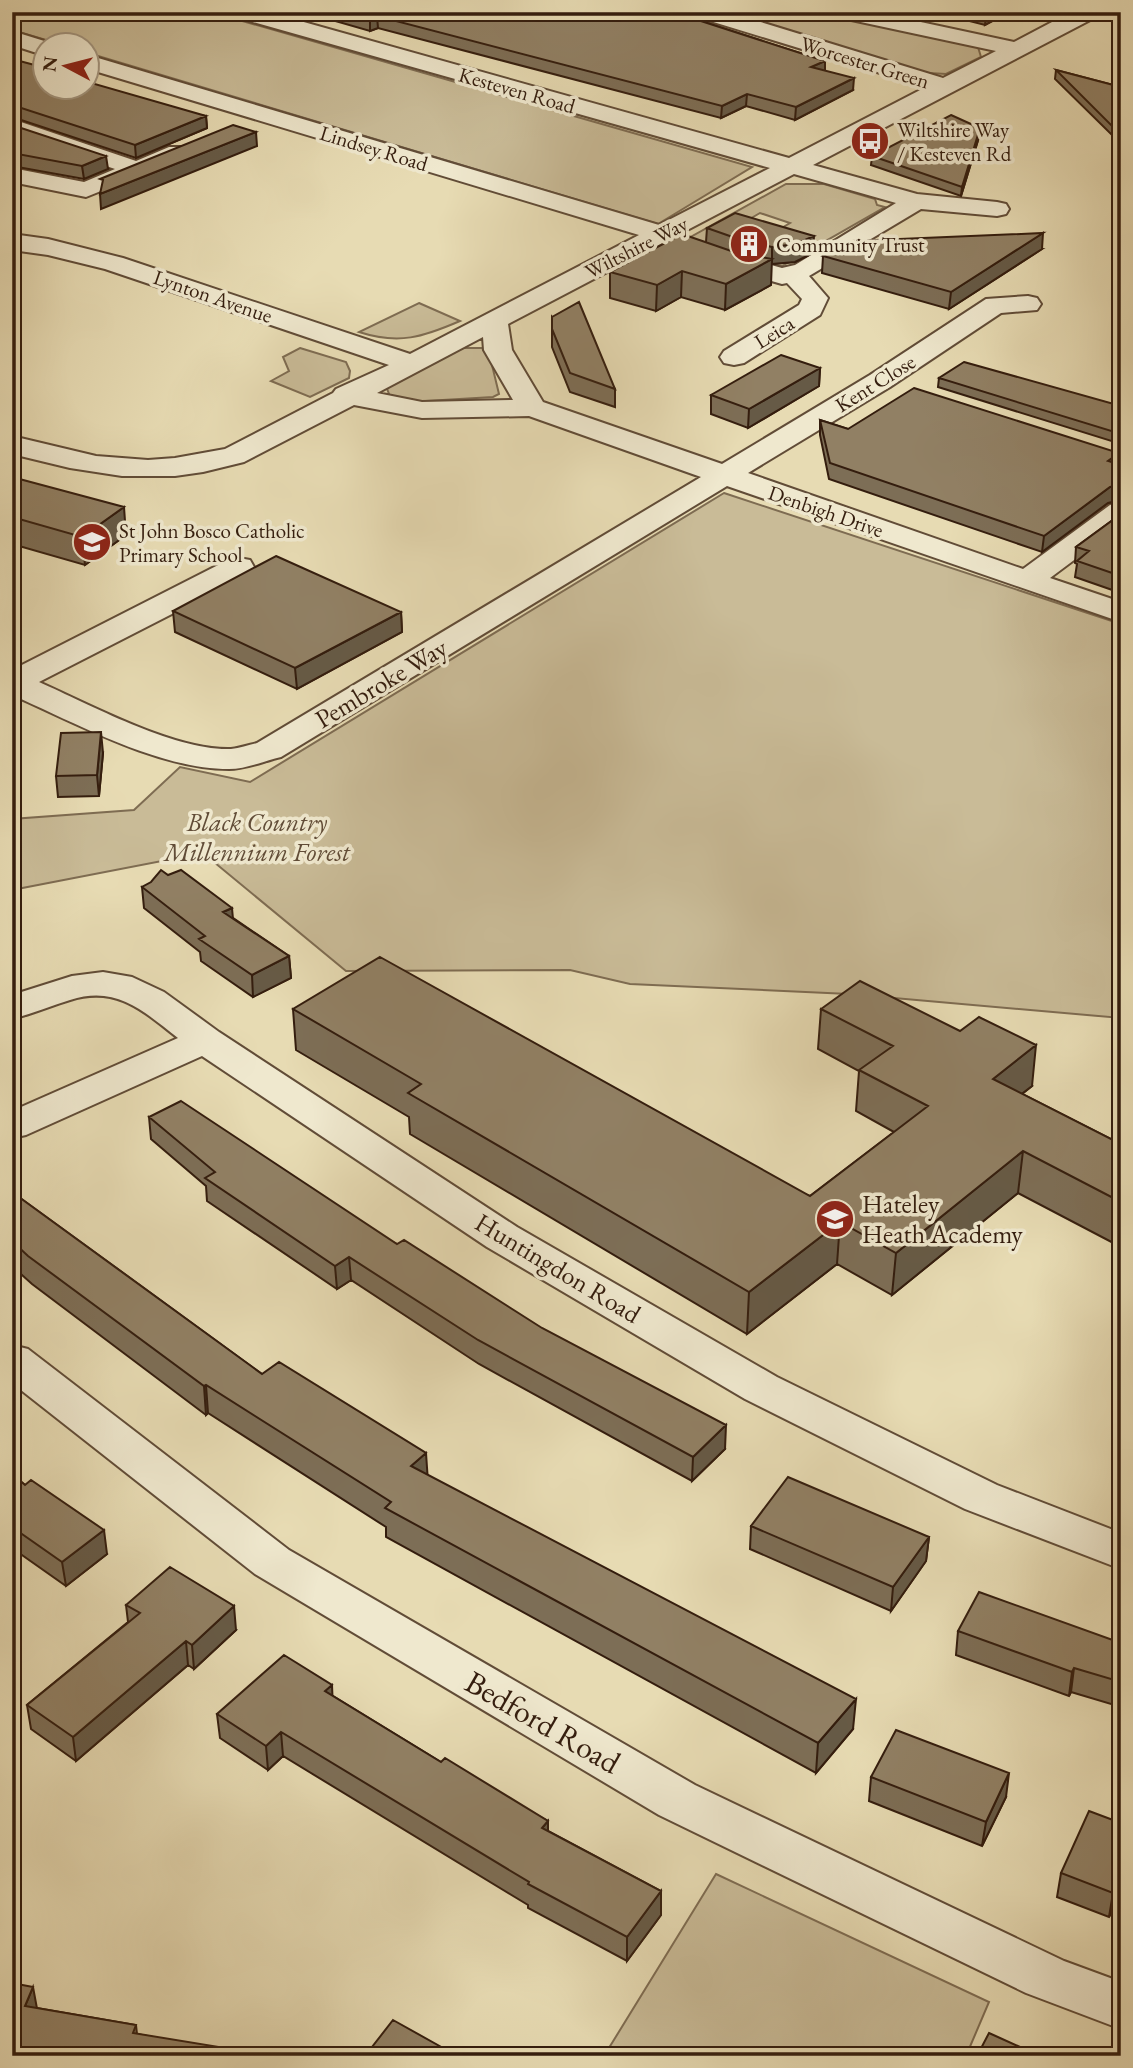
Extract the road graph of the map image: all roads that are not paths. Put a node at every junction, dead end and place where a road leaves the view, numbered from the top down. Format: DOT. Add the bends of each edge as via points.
graph roads {
  1 [pos="243,12"];
  2 [pos="705,12"];
  3 [pos="842,12"];
  4 [pos="1088,12"];
  5 [pos="12,38"];
  6 [pos="32,44"];
  7 [pos="1017,49"];
  8 [pos="102,66"];
  9 [pos="945,86"];
  10 [pos="266,115"];
  11 [pos="12,125"];
  12 [pos="228,131"];
  13 [pos="203,142"];
  14 [pos="791,166"];
  15 [pos="137,169"];
  16 [pos="12,175"];
  17 [pos="916,201"];
  18 [pos="997,209"];
  19 [pos="657,236"];
  20 [pos="12,242"];
  21 [pos="792,273"];
  22 [pos="1028,304"];
  23 [pos="494,320"];
  24 [pos="734,357"];
  25 [pos="410,363"];
  26 [pos="346,396"];
  27 [pos="532,408"];
  28 [pos="12,445"];
  29 [pos="725,475"];
  30 [pos="1121,511"];
  31 [pos="239,567"];
  32 [pos="1026,581"];
  33 [pos="1121,613"];
  34 [pos="13,683"];
  35 [pos="12,1008"];
  36 [pos="205,1040"];
  37 [pos="12,1126"];
  38 [pos="12,1360"];
  39 [pos="1121,1552"];
  40 [pos="1121,2006"];
  1 -- 14 [label="street, Kesteven Road"];
  2 -- 9 [label="street, Worcester Green"];
  3 -- 7 [label="street, Worcester Green"];
  4 -- 7 [label="street, Wiltshire Way"];
  5 -- 6 [label="street"];
  7 -- 9 [label="street, Wiltshire Way"];
  8 -- 10 [label="street, Lindsey Road"];
  9 -- 14 [label="street, Wiltshire Way"];
  10 -- 12 [label="street"];
  10 -- 19 [label="street, Lindsey Road"];
  11 -- 15 [label="street"];
  13 -- 15 [label="street"];
  14 -- 17 [label="street, Kesteven Road"];
  14 -- 19 [label="street, Wiltshire Way"];
  15 -- 16 [label="street" via="86,190"];
  17 -- 18 [label="street, Kesteven Road"];
  17 -- 21 [label="street"];
  19 -- 21 [label="street, Lindsey Road" via="760,272"];
  19 -- 23 [label="street, Wiltshire Way"];
  20 -- 25 [label="street, Lynton Avenue" via="114,263"];
  21 -- 24 [label="street, Leica" via="815,298 811,309"];
  22 -- 29 [label="street, Kent Close" via="995,305 893,385"];
  23 -- 25 [label="street, Wiltshire Way"];
  23 -- 27 [label="street" via="498,350"];
  25 -- 26 [label="street, Wiltshire Way"];
  26 -- 27 [label="street, Denbigh Drive" via="422,410"];
  26 -- 28 [label="street, Wiltshire Way" via="234,456 180,467 109,468"];
  27 -- 29 [label="street, Denbigh Drive"];
  29 -- 32 [label="street, Denbigh Drive"];
  29 -- 34 [label="street, Pembroke Way" via="269,750 231,759 196,757"];
  30 -- 32 [label="street"];
  31 -- 34 [label="street"];
  32 -- 33 [label="street, Denbigh Drive"];
  35 -- 36 [label="street, Huntingdon Road" via="55,991 105,982 134,990"];
  36 -- 37 [label="street"];
  36 -- 39 [label="street, Huntingdon Road" via="502,1237 761,1388 981,1497"];
  38 -- 40 [label="street, Bedford Road" via="272,1562 677,1800 1045,1977"];
}
